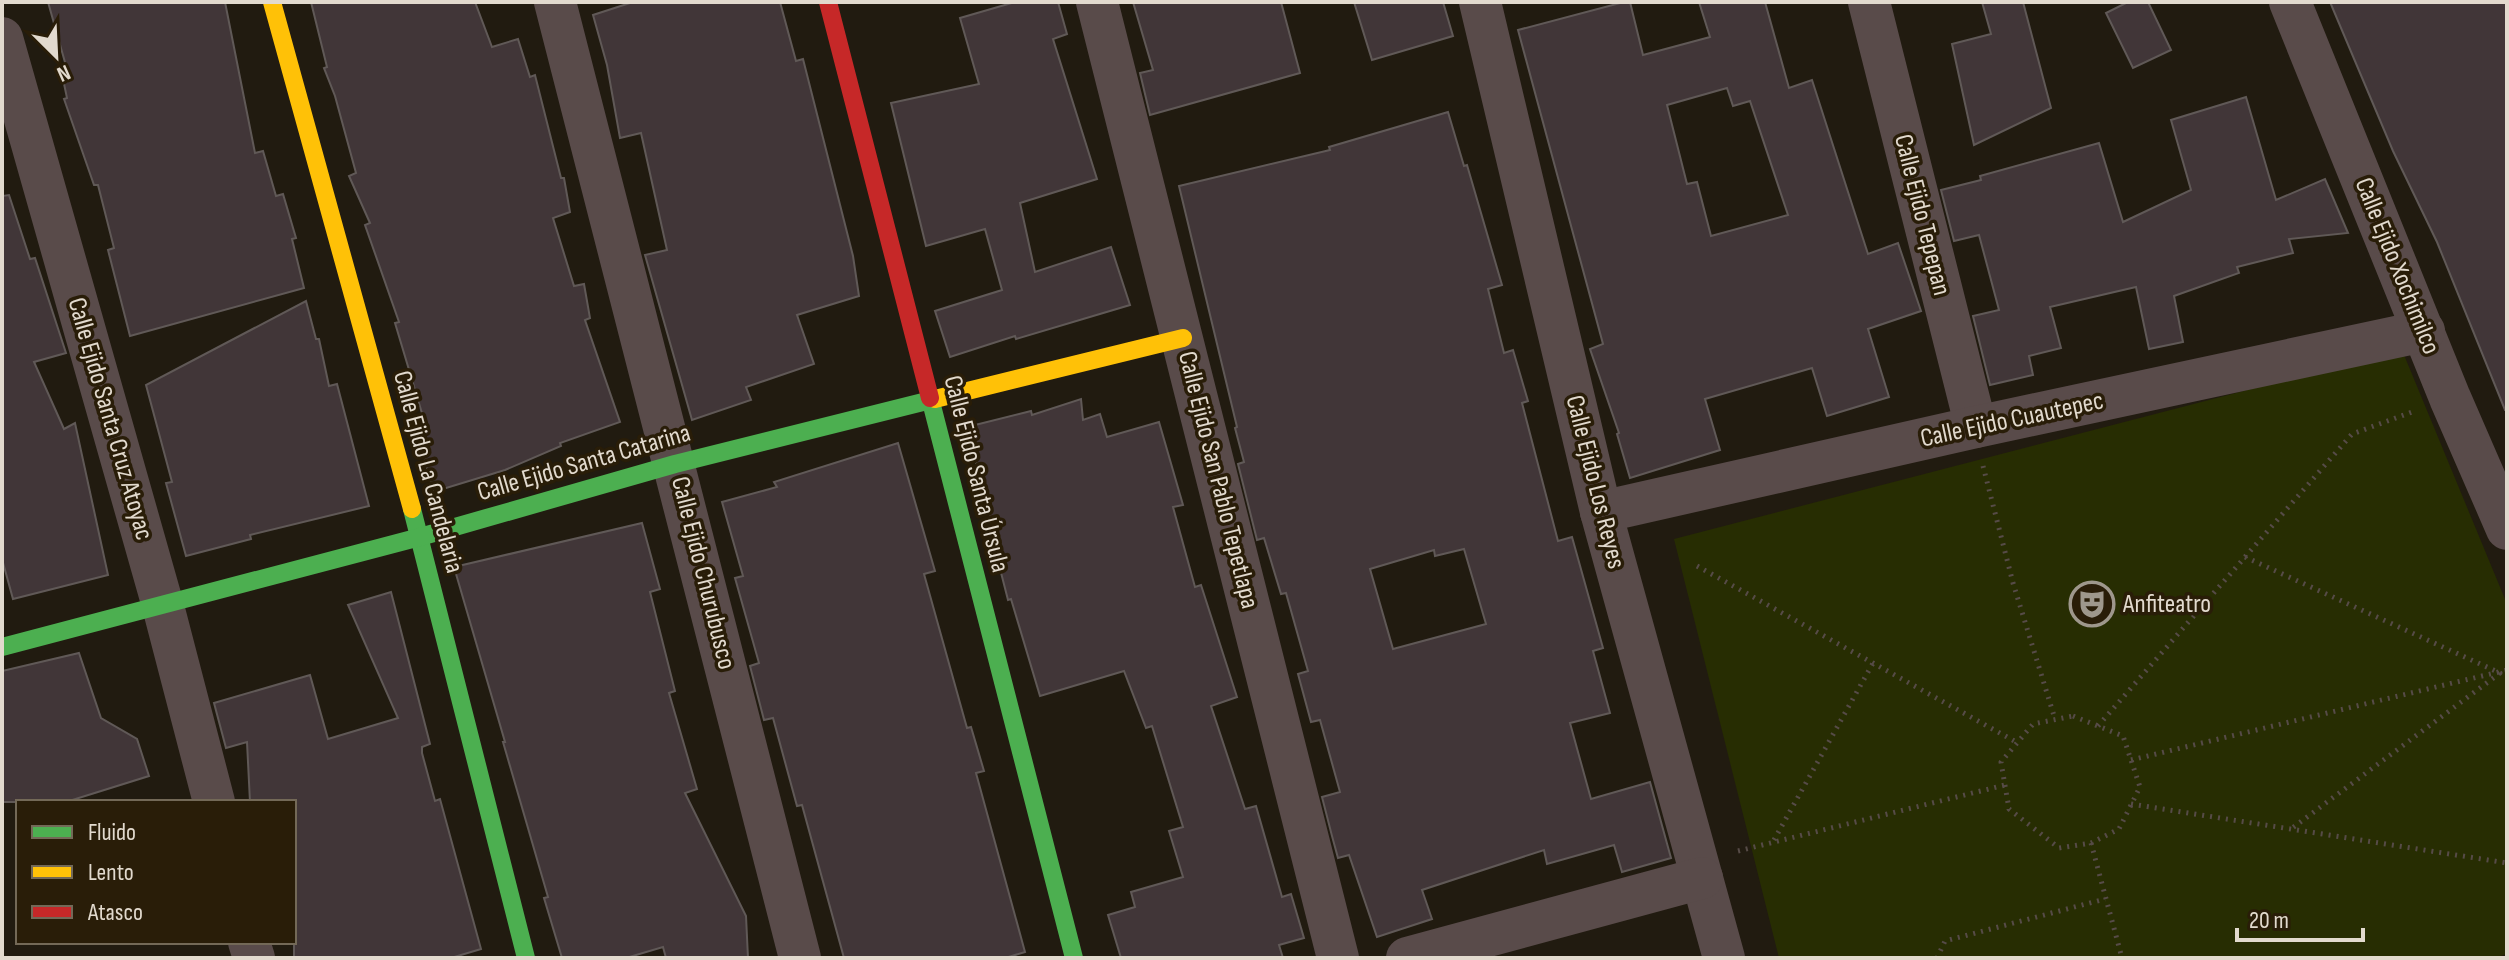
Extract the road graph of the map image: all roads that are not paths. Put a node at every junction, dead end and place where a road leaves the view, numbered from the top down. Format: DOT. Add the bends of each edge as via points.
graph roads {
  1 [pos="272,2"];
  2 [pos="555,2"];
  3 [pos="828,2"];
  4 [pos="1097,2"];
  5 [pos="1480,2"];
  6 [pos="1869,2"];
  7 [pos="2290,2"];
  8 [pos="2,38"];
  9 [pos="2424,331"];
  10 [pos="1183,338"];
  11 [pos="930,402"];
  12 [pos="1976,427"];
  13 [pos="675,464"];
  14 [pos="1601,512"];
  15 [pos="2507,529"];
  16 [pos="420,537"];
  17 [pos="163,606"];
  18 [pos="2,647"];
  19 [pos="213,800"];
  20 [pos="1700,870"];
  21 [pos="526,958"];
  22 [pos="800,958"];
  23 [pos="1074,958"];
  24 [pos="1338,958"];
  25 [pos="1407,958"];
  26 [pos="1724,958"];
  1 -- 16 [label="street, Calle Ejido La Candelaria"];
  2 -- 13 [label="street, Calle Ejido Churubusco"];
  3 -- 11 [label="street, Calle Ejido Santa Úrsula"];
  4 -- 10 [label="street, Calle Ejido San Pablo Tepetlapa"];
  5 -- 14 [label="street, Calle Ejido Los Reyes"];
  6 -- 12 [label="street, Calle Ejido Tepepan"];
  7 -- 9 [label="street, Calle Ejido Xochimilco"];
  8 -- 17 [label="street, Calle Ejido Santa Cruz Atoyac"];
  9 -- 12 [label="street, Calle Ejido Cuautepec"];
  9 -- 15 [label="street, Calle Ejido Xochimilco"];
  10 -- 11 [label="street, Calle Ejido Santa Catarina"];
  10 -- 24 [label="street, Calle Ejido San Pablo Tepetlapa"];
  11 -- 13 [label="street, Calle Ejido Santa Catarina"];
  11 -- 23 [label="street, Calle Ejido Santa Úrsula"];
  12 -- 14 [label="street, Calle Ejido Cuautepec"];
  13 -- 16 [label="street, Calle Ejido Santa Catarina"];
  13 -- 22 [label="street, Calle Ejido Churubusco"];
  14 -- 20 [label="street, Calle Ejido Los Reyes"];
  16 -- 17 [label="street, Calle Ejido Santa Catarina"];
  16 -- 21 [label="street, Calle Ejido La Candelaria"];
  17 -- 18 [label="street, Calle Ejido Santa Catarina"];
  17 -- 19 [label="street, Calle Ejido Santa Cruz Atoyac"];
  20 -- 25 [label="street"];
  20 -- 26 [label="street, Calle Ejido Los Reyes"];
}
